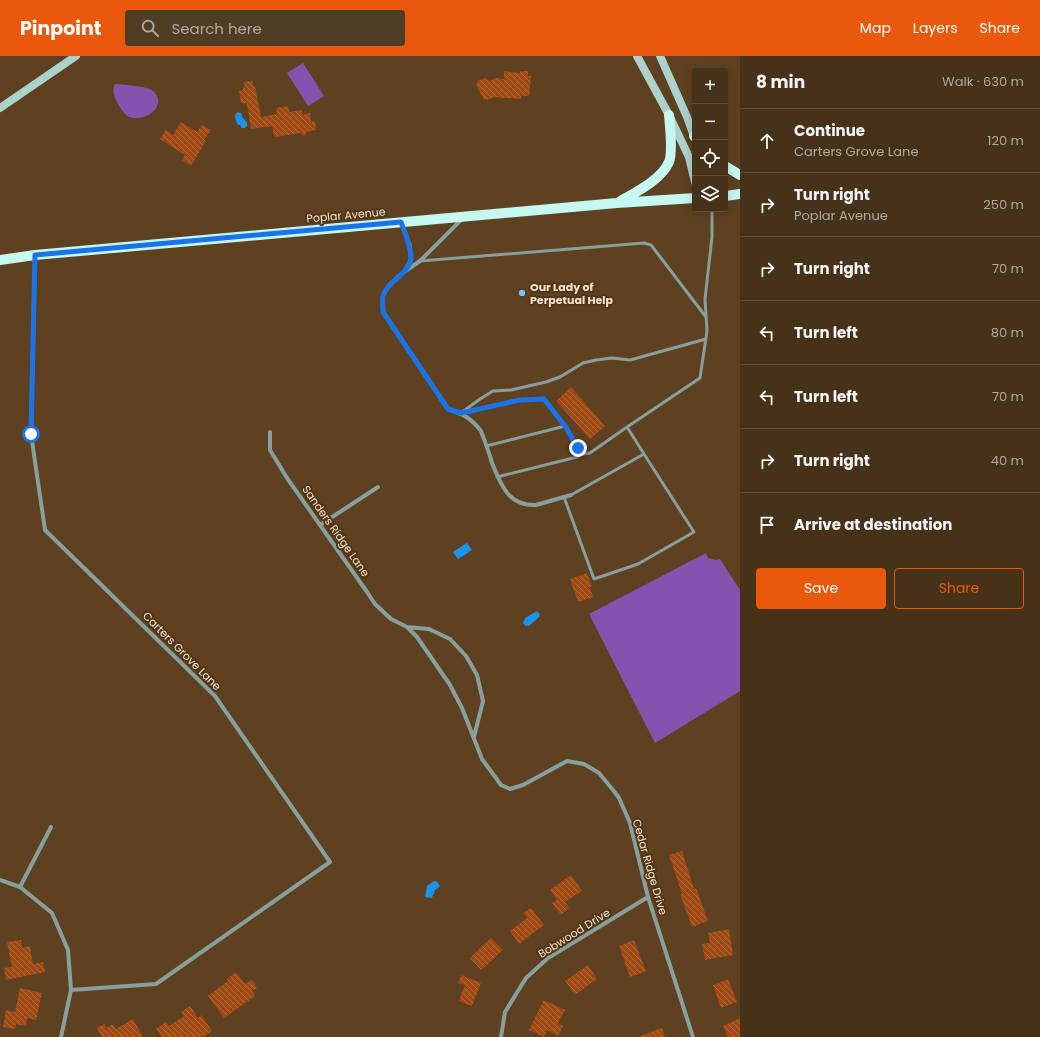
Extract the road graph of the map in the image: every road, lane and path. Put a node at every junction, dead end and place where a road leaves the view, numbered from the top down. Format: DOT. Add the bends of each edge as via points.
graph roads {
  1 [pos="637,56"];
  2 [pos="660,56"];
  3 [pos="73,57"];
  4 [pos="0,108"];
  5 [pos="669,116"];
  6 [pos="692,130"];
  7 [pos="728,168"];
  8 [pos="740,175"];
  9 [pos="694,176"];
  10 [pos="740,194"];
  11 [pos="728,196"];
  12 [pos="692,198"];
  13 [pos="617,203"];
  14 [pos="712,212"];
  15 [pos="465,216"];
  16 [pos="401,222"];
  17 [pos="35,255"];
  18 [pos="0,260"];
  19 [pos="420,261"];
  20 [pos="404,272"];
  21 [pos="706,317"];
  22 [pos="706,339"];
  23 [pos="461,413"];
  24 [pos="565,426"];
  25 [pos="627,427"];
  26 [pos="270,432"];
  27 [pos="486,446"];
  28 [pos="582,454"];
  29 [pos="644,454"];
  30 [pos="497,477"];
  31 [pos="378,487"];
  32 [pos="571,495"];
  33 [pos="564,497"];
  34 [pos="320,525"];
  35 [pos="407,628"];
  36 [pos="474,737"];
  37 [pos="482,759"];
  38 [pos="51,827"];
  39 [pos="0,880"];
  40 [pos="20,887"];
  41 [pos="648,898"];
  42 [pos="71,990"];
  43 [pos="61,1037"];
  44 [pos="501,1037"];
  45 [pos="693,1037"];
  1 -- 5 [label="street"];
  2 -- 6 [label="street"];
  3 -- 4 [label="street"];
  5 -- 9 [label="street" via="690,157"];
  5 -- 13 [label="main road" via="670,161 660,175"];
  7 -- 8 [label="main road"];
  10 -- 11 [label="main road"];
  12 -- 13 [label="main road, Poplar Avenue"];
  13 -- 15 [label="main road, Poplar Avenue"];
  14 -- 21 [label="lane" via="712,237 705,299"];
  15 -- 16 [label="main road, Poplar Avenue"];
  15 -- 19 [label="street"];
  16 -- 17 [label="main road, Poplar Avenue"];
  16 -- 20 [label="street" via="410,246 411,260"];
  17 -- 18 [label="main road, Poplar Avenue"];
  17 -- 42 [label="street, Carters Grove Lane" via="31,434 45,530 215,696 330,862 156,984"];
  19 -- 20 [label="street"];
  19 -- 21 [label="lane" via="644,243 654,248"];
  20 -- 23 [label="street" via="391,283 383,295 383,312 448,409"];
  21 -- 22 [label="lane"];
  22 -- 23 [label="lane" via="630,360 612,358 583,363 546,382 511,390 493,391"];
  22 -- 25 [label="lane" via="700,378"];
  23 -- 24 [label="lane" via="520,400 544,399"];
  23 -- 27 [label="street" via="481,431"];
  24 -- 27 [label="lane"];
  24 -- 28 [label="lane"];
  25 -- 28 [label="lane" via="590,453"];
  25 -- 29 [label="lane"];
  26 -- 34 [label="street, Sanders Ridge Lane" via="270,450"];
  27 -- 30 [label="street"];
  28 -- 30 [label="lane" via="577,458"];
  29 -- 32 [label="lane"];
  29 -- 33 [label="lane" via="694,532 638,564 594,579"];
  30 -- 33 [label="street" via="505,492 522,503 536,505"];
  31 -- 34 [label="street"];
  32 -- 33 [label="street"];
  34 -- 35 [label="street, Sanders Ridge Lane" via="375,604 391,619"];
  35 -- 36 [label="street, Sanders Ridge Lane" via="417,636 450,685"];
  35 -- 36 [label="street, Sanders Ridge Lane" via="429,629 450,639 466,656 477,675 483,700"];
  36 -- 37 [label="street, Sanders Ridge Lane"];
  37 -- 41 [label="street, Cedar Ridge Drive" via="501,785 510,789 523,785 567,761 584,764 599,773 619,798 630,823"];
  38 -- 40 [label="street"];
  39 -- 40 [label="street"];
  40 -- 42 [label="street" via="52,913 68,950"];
  41 -- 44 [label="street, Bobwood Drive" via="548,958 526,978 505,1012"];
  41 -- 45 [label="street, Cedar Ridge Drive"];
  42 -- 43 [label="street"];
}
